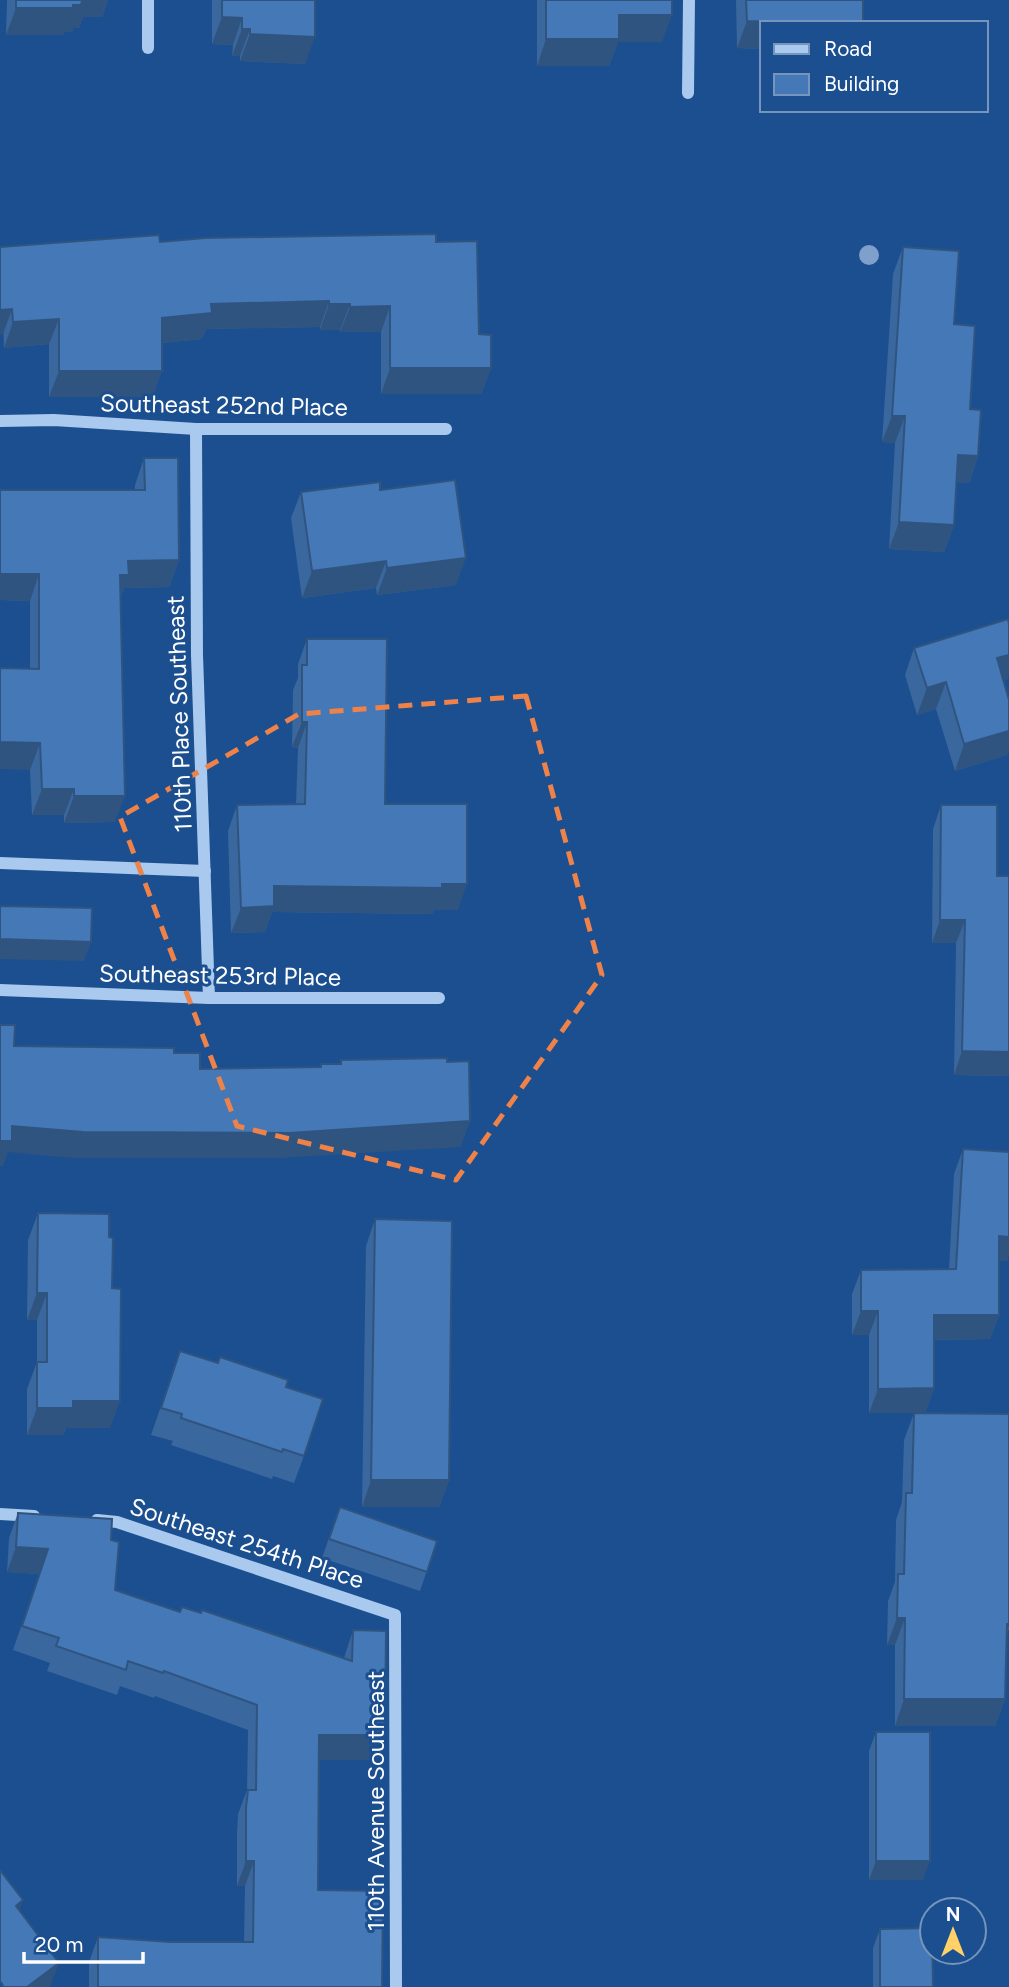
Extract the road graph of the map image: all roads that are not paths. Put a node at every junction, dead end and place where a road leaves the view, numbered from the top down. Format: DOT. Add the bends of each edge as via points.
graph roads {
  1 [pos="148,0"];
  2 [pos="689,0"];
  3 [pos="148,48"];
  4 [pos="688,93"];
  5 [pos="0,421"];
  6 [pos="196,429"];
  7 [pos="446,429"];
  8 [pos="0,863"];
  9 [pos="205,871"];
  10 [pos="0,990"];
  11 [pos="209,998"];
  12 [pos="439,999"];
  13 [pos="0,1514"];
  14 [pos="52,1518"];
  15 [pos="78,1519"];
  16 [pos="396,1615"];
  17 [pos="396,1987"];
  1 -- 3 [label="street"];
  2 -- 4 [label="street"];
  5 -- 6 [label="street, Southeast 252nd Place"];
  6 -- 7 [label="street, Southeast 252nd Place"];
  6 -- 9 [label="street, 110th Place Southeast" via="197,654"];
  8 -- 9 [label="street"];
  9 -- 11 [label="street, 110th Place Southeast"];
  10 -- 11 [label="street, Southeast 253rd Place"];
  11 -- 12 [label="street, Southeast 253rd Place"];
  13 -- 14 [label="street"];
  15 -- 16 [label="street, Southeast 254th Place" via="117,1522"];
  16 -- 17 [label="street, 110th Avenue Southeast"];
}
